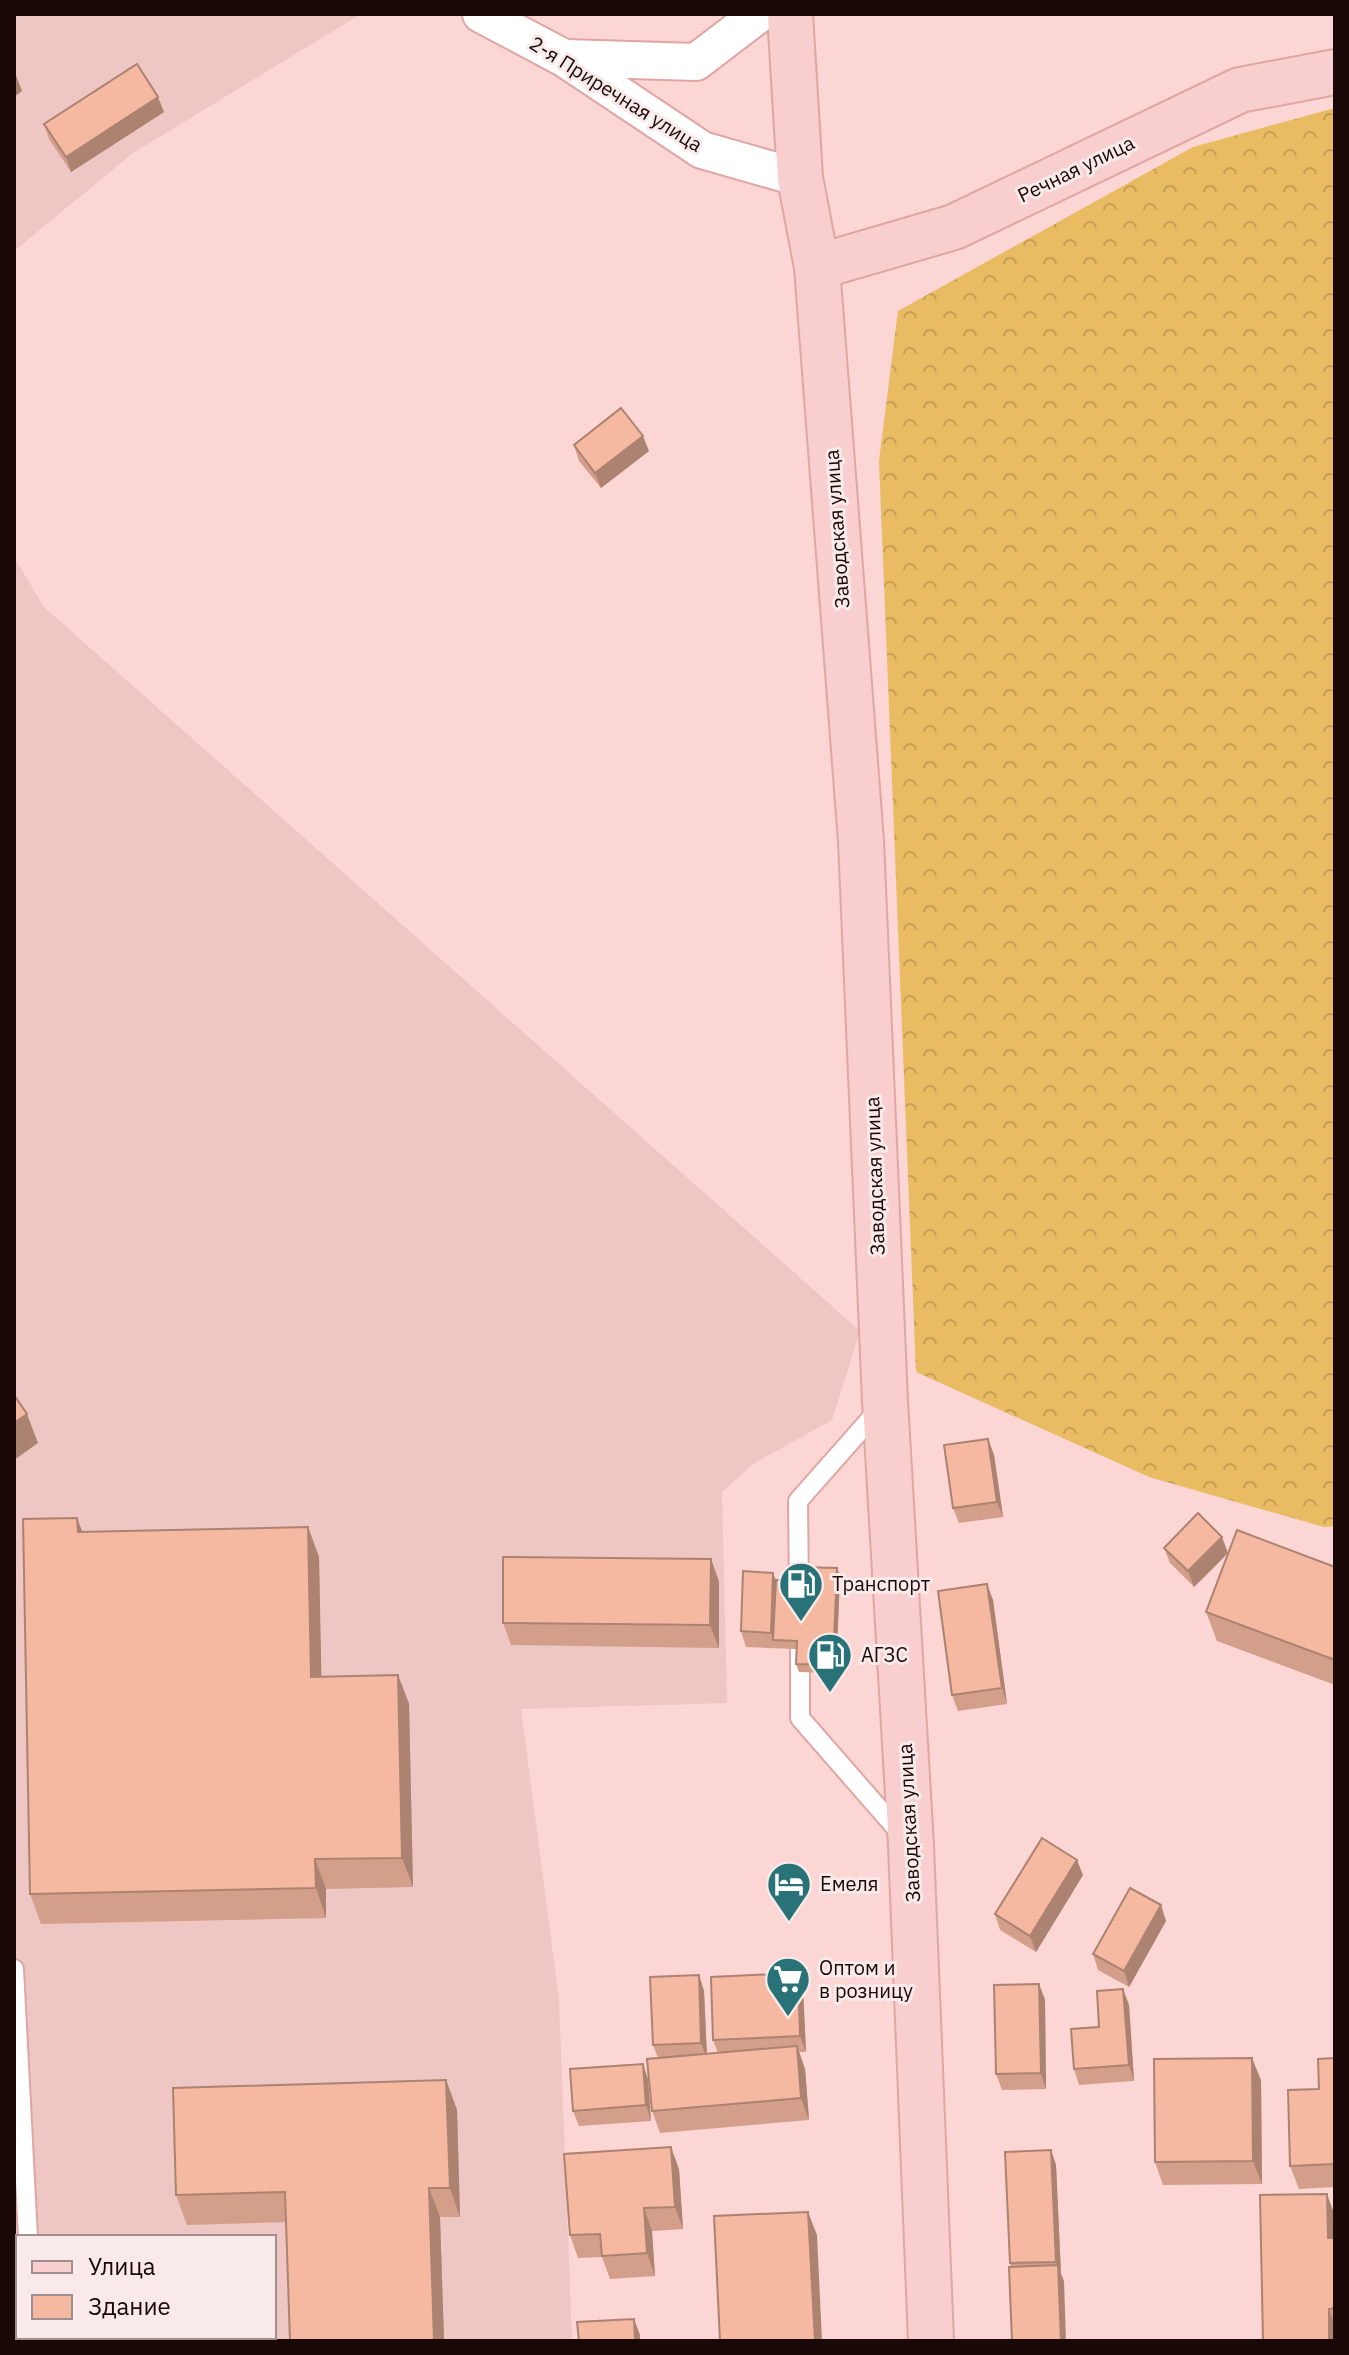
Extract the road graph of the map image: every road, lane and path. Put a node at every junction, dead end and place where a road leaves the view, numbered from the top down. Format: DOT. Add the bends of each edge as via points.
graph roads {
  1 [pos="481,14"];
  2 [pos="759,14"];
  3 [pos="790,14"];
  4 [pos="564,58"];
  5 [pos="1335,72"];
  6 [pos="800,178"];
  7 [pos="817,267"];
  8 [pos="885,1401"];
  9 [pos="911,1846"];
  10 [pos="14,1969"];
  11 [pos="16,2059"];
  12 [pos="28,2235"];
  13 [pos="931,2341"];
  1 -- 4 [label="street, 2-я Приречная улица"];
  2 -- 4 [label="street" via="696,62"];
  3 -- 6 [label="main road, Заводская улица"];
  4 -- 6 [label="street, 2-я Приречная улица" via="702,150"];
  5 -- 7 [label="main road, Речная улица" via="1240,90 954,227"];
  6 -- 7 [label="main road, Заводская улица"];
  7 -- 8 [label="main road, Заводская улица" via="861,841"];
  8 -- 9 [label="main road, Заводская улица"];
  8 -- 9 [label="lane" via="798,1501 800,1718"];
  9 -- 13 [label="main road, Заводская улица"];
  10 -- 11 [label="lane"];
  11 -- 12 [label="lane"];
}
